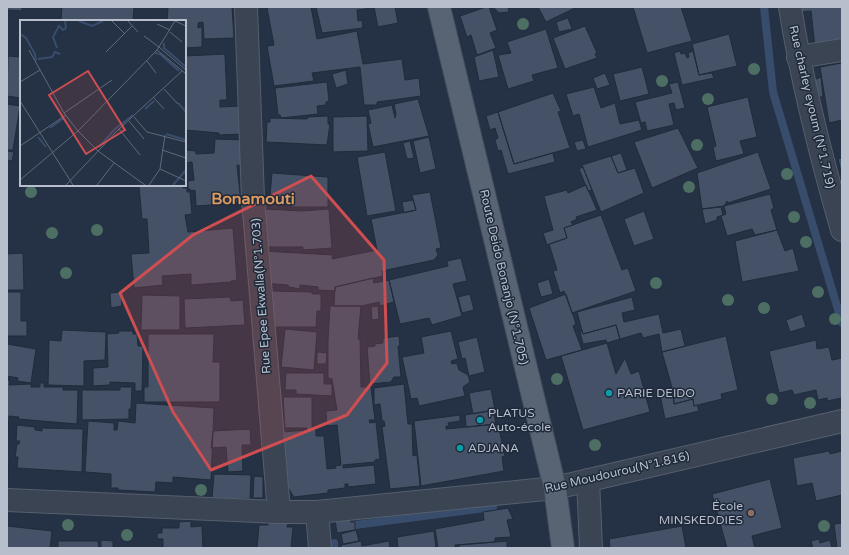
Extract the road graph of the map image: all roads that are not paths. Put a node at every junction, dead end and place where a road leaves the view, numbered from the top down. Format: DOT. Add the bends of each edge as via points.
graph roads {
  1 [pos="246,7"];
  2 [pos="439,7"];
  3 [pos="790,7"];
  4 [pos="842,50"];
  5 [pos="798,57"];
  6 [pos="842,230"];
  7 [pos="842,421"];
  8 [pos="588,480"];
  9 [pos="555,488"];
  10 [pos="7,500"];
  11 [pos="279,512"];
  12 [pos="317,512"];
  13 [pos="320,548"];
  14 [pos="563,548"];
  15 [pos="591,548"];
  1 -- 11 [label="street, Rue Epee Ekwalla(N°1.703)" via="253,199"];
  2 -- 9 [label="main road, Route Deido Bonanjo (N°1.705)"];
  3 -- 5 [label="street, Rue charley eyoum (N°1.719)"];
  4 -- 5 [label="street"];
  5 -- 6 [label="street, Rue charley eyoum (N°1.719)"];
  7 -- 8 [label="street, Rue Moudourou(N°1.816)"];
  8 -- 9 [label="street, Rue Moudourou(N°1.816)"];
  8 -- 15 [label="street"];
  9 -- 12 [label="street, Rue Moudourou(N°1.816)"];
  9 -- 14 [label="main road, Route Deido Bonanjo (N°1.705)"];
  10 -- 11 [label="street, Rue Moudourou(N°1.816)"];
  11 -- 12 [label="street, Rue Moudourou(N°1.816)"];
  12 -- 13 [label="street"];
}
